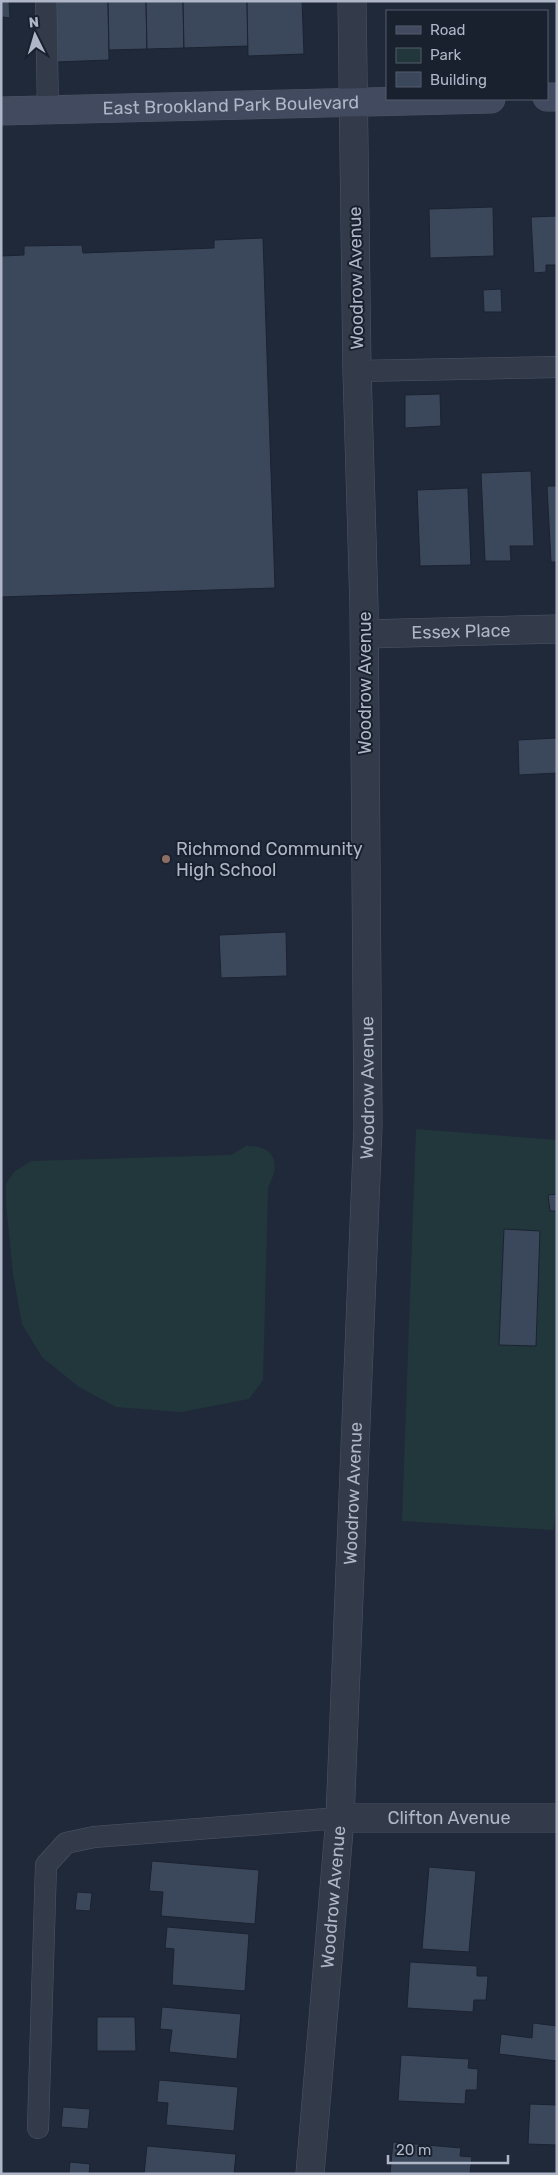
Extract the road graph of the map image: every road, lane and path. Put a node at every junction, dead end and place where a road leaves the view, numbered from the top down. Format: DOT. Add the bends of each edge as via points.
graph roads {
  1 [pos="46,1"];
  2 [pos="352,1"];
  3 [pos="457,100"];
  4 [pos="354,103"];
  5 [pos="48,110"];
  6 [pos="1,111"];
  7 [pos="557,367"];
  8 [pos="357,371"];
  9 [pos="557,629"];
  10 [pos="365,634"];
  11 [pos="340,1818"];
  12 [pos="557,1818"];
  13 [pos="38,2128"];
  14 [pos="310,2174"];
  1 -- 5 [label="lane"];
  2 -- 4 [label="street, Woodrow Avenue"];
  3 -- 4 [label="main road, East Brookland Park Boulevard"];
  4 -- 5 [label="main road, East Brookland Park Boulevard"];
  4 -- 8 [label="street, Woodrow Avenue"];
  5 -- 6 [label="main road, East Brookland Park Boulevard"];
  7 -- 8 [label="lane"];
  8 -- 10 [label="street, Woodrow Avenue"];
  9 -- 10 [label="street, Essex Place"];
  10 -- 11 [label="street, Woodrow Avenue" via="368,1127"];
  11 -- 12 [label="street, Clifton Avenue"];
  11 -- 13 [label="lane" via="94,1837 66,1843 46,1865"];
  11 -- 14 [label="street, Woodrow Avenue"];
}
